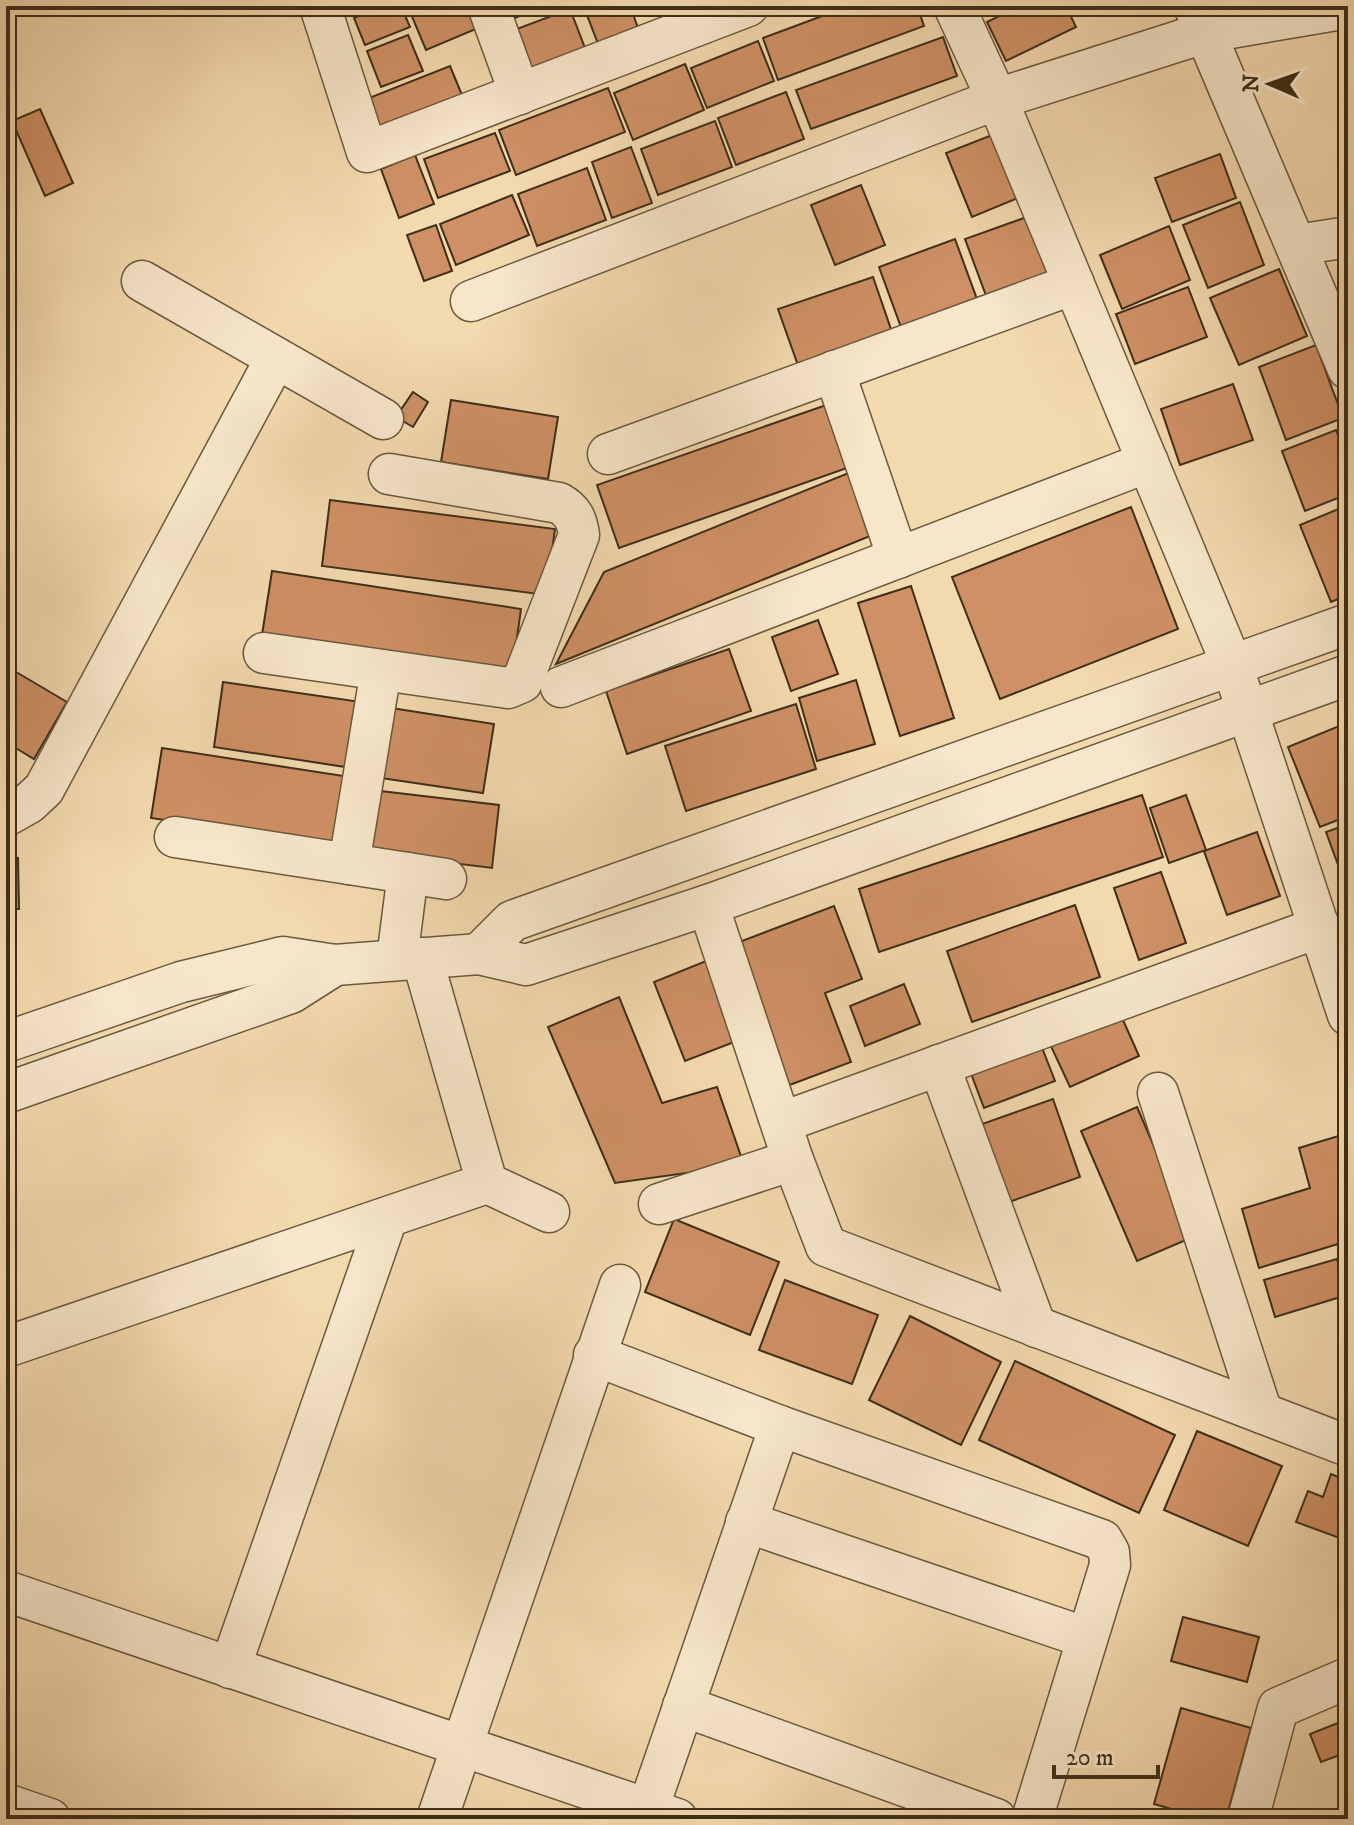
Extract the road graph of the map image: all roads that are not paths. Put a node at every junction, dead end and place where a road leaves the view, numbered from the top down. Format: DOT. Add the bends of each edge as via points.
graph roads {
  1 [pos="320,6"];
  2 [pos="488,6"];
  3 [pos="748,6"];
  4 [pos="954,6"];
  5 [pos="1348,8"];
  6 [pos="1201,19"];
  7 [pos="668,20"];
  8 [pos="520,94"];
  9 [pos="997,99"];
  10 [pos="1348,237"];
  11 [pos="1297,245"];
  12 [pos="142,281"];
  13 [pos="1074,284"];
  14 [pos="471,301"];
  15 [pos="276,358"];
  16 [pos="1348,369"];
  17 [pos="834,371"];
  18 [pos="383,419"];
  19 [pos="608,454"];
  20 [pos="1148,462"];
  21 [pos="389,474"];
  22 [pos="898,558"];
  23 [pos="1348,624"];
  24 [pos="264,653"];
  25 [pos="1232,665"];
  26 [pos="381,670"];
  27 [pos="1348,675"];
  28 [pos="561,687"];
  29 [pos="1247,712"];
  30 [pos="6,816"];
  31 [pos="175,837"];
  32 [pos="349,864"];
  33 [pos="708,905"];
  34 [pos="1320,927"];
  35 [pos="479,954"];
  36 [pos="410,958"];
  37 [pos="335,965"];
  38 [pos="1348,1015"];
  39 [pos="6,1042"];
  40 [pos="939,1065"];
  41 [pos="6,1093"];
  42 [pos="1158,1093"];
  43 [pos="783,1122"];
  44 [pos="793,1160"];
  45 [pos="487,1183"];
  46 [pos="659,1204"];
  47 [pos="549,1212"];
  48 [pos="387,1218"];
  49 [pos="620,1285"];
  50 [pos="1036,1327"];
  51 [pos="6,1347"];
  52 [pos="594,1355"];
  53 [pos="1262,1413"];
  54 [pos="780,1426"];
  55 [pos="1348,1446"];
  56 [pos="746,1522"];
  57 [pos="6,1591"];
  58 [pos="1087,1638"];
  59 [pos="230,1668"];
  60 [pos="1348,1678"];
  61 [pos="683,1706"];
  62 [pos="461,1747"];
  63 [pos="6,1804"];
  64 [pos="663,1814"];
  65 [pos="50,1819"];
  66 [pos="437,1819"];
  67 [pos="996,1819"];
  68 [pos="1032,1819"];
  69 [pos="1248,1819"];
  1 -- 8 [label="street" via="367,152"];
  2 -- 8 [label="street"];
  3 -- 7 [label="street"];
  4 -- 9 [label="street"];
  5 -- 6 [label="street"];
  6 -- 9 [label="street"];
  6 -- 11 [label="street"];
  7 -- 8 [label="street"];
  9 -- 13 [label="street"];
  9 -- 14 [label="street"];
  10 -- 11 [label="street"];
  11 -- 16 [label="street"];
  12 -- 15 [label="street"];
  13 -- 17 [label="street"];
  13 -- 20 [label="street"];
  15 -- 18 [label="street"];
  15 -- 30 [label="street" via="44,789"];
  17 -- 19 [label="street"];
  17 -- 22 [label="street"];
  20 -- 22 [label="street"];
  20 -- 25 [label="street"];
  21 -- 26 [label="street" via="559,503 570,509 579,535 527,674 517,686"];
  22 -- 28 [label="street"];
  23 -- 25 [label="street"];
  24 -- 26 [label="street"];
  25 -- 29 [label="street"];
  25 -- 35 [label="street" via="512,921"];
  26 -- 32 [label="street"];
  27 -- 29 [label="street"];
  29 -- 33 [label="street"];
  29 -- 34 [label="street"];
  31 -- 32 [label="street"];
  32 -- 36 [label="street" via="427,876"];
  33 -- 35 [label="street" via="526,965"];
  33 -- 43 [label="street"];
  34 -- 38 [label="street"];
  34 -- 40 [label="street"];
  35 -- 36 [label="street"];
  36 -- 37 [label="street"];
  36 -- 45 [label="street"];
  37 -- 39 [label="street" via="283,957 181,982"];
  37 -- 41 [label="street" via="291,993"];
  40 -- 43 [label="street"];
  40 -- 50 [label="street"];
  42 -- 53 [label="street"];
  43 -- 44 [label="street"];
  44 -- 46 [label="street"];
  44 -- 50 [label="street" via="826,1246"];
  45 -- 47 [label="street"];
  45 -- 48 [label="street"];
  48 -- 51 [label="street"];
  48 -- 59 [label="street"];
  49 -- 52 [label="street"];
  50 -- 53 [label="street"];
  52 -- 54 [label="street"];
  52 -- 62 [label="street"];
  53 -- 55 [label="street"];
  54 -- 56 [label="street"];
  54 -- 58 [label="street" via="1102,1540 1110,1565"];
  56 -- 58 [label="street"];
  56 -- 61 [label="street"];
  57 -- 59 [label="street"];
  58 -- 68 [label="street"];
  59 -- 62 [label="street"];
  60 -- 69 [label="street" via="1278,1708"];
  61 -- 64 [label="street"];
  61 -- 67 [label="street"];
  62 -- 64 [label="street"];
  62 -- 66 [label="street"];
  63 -- 65 [label="street"];
}
